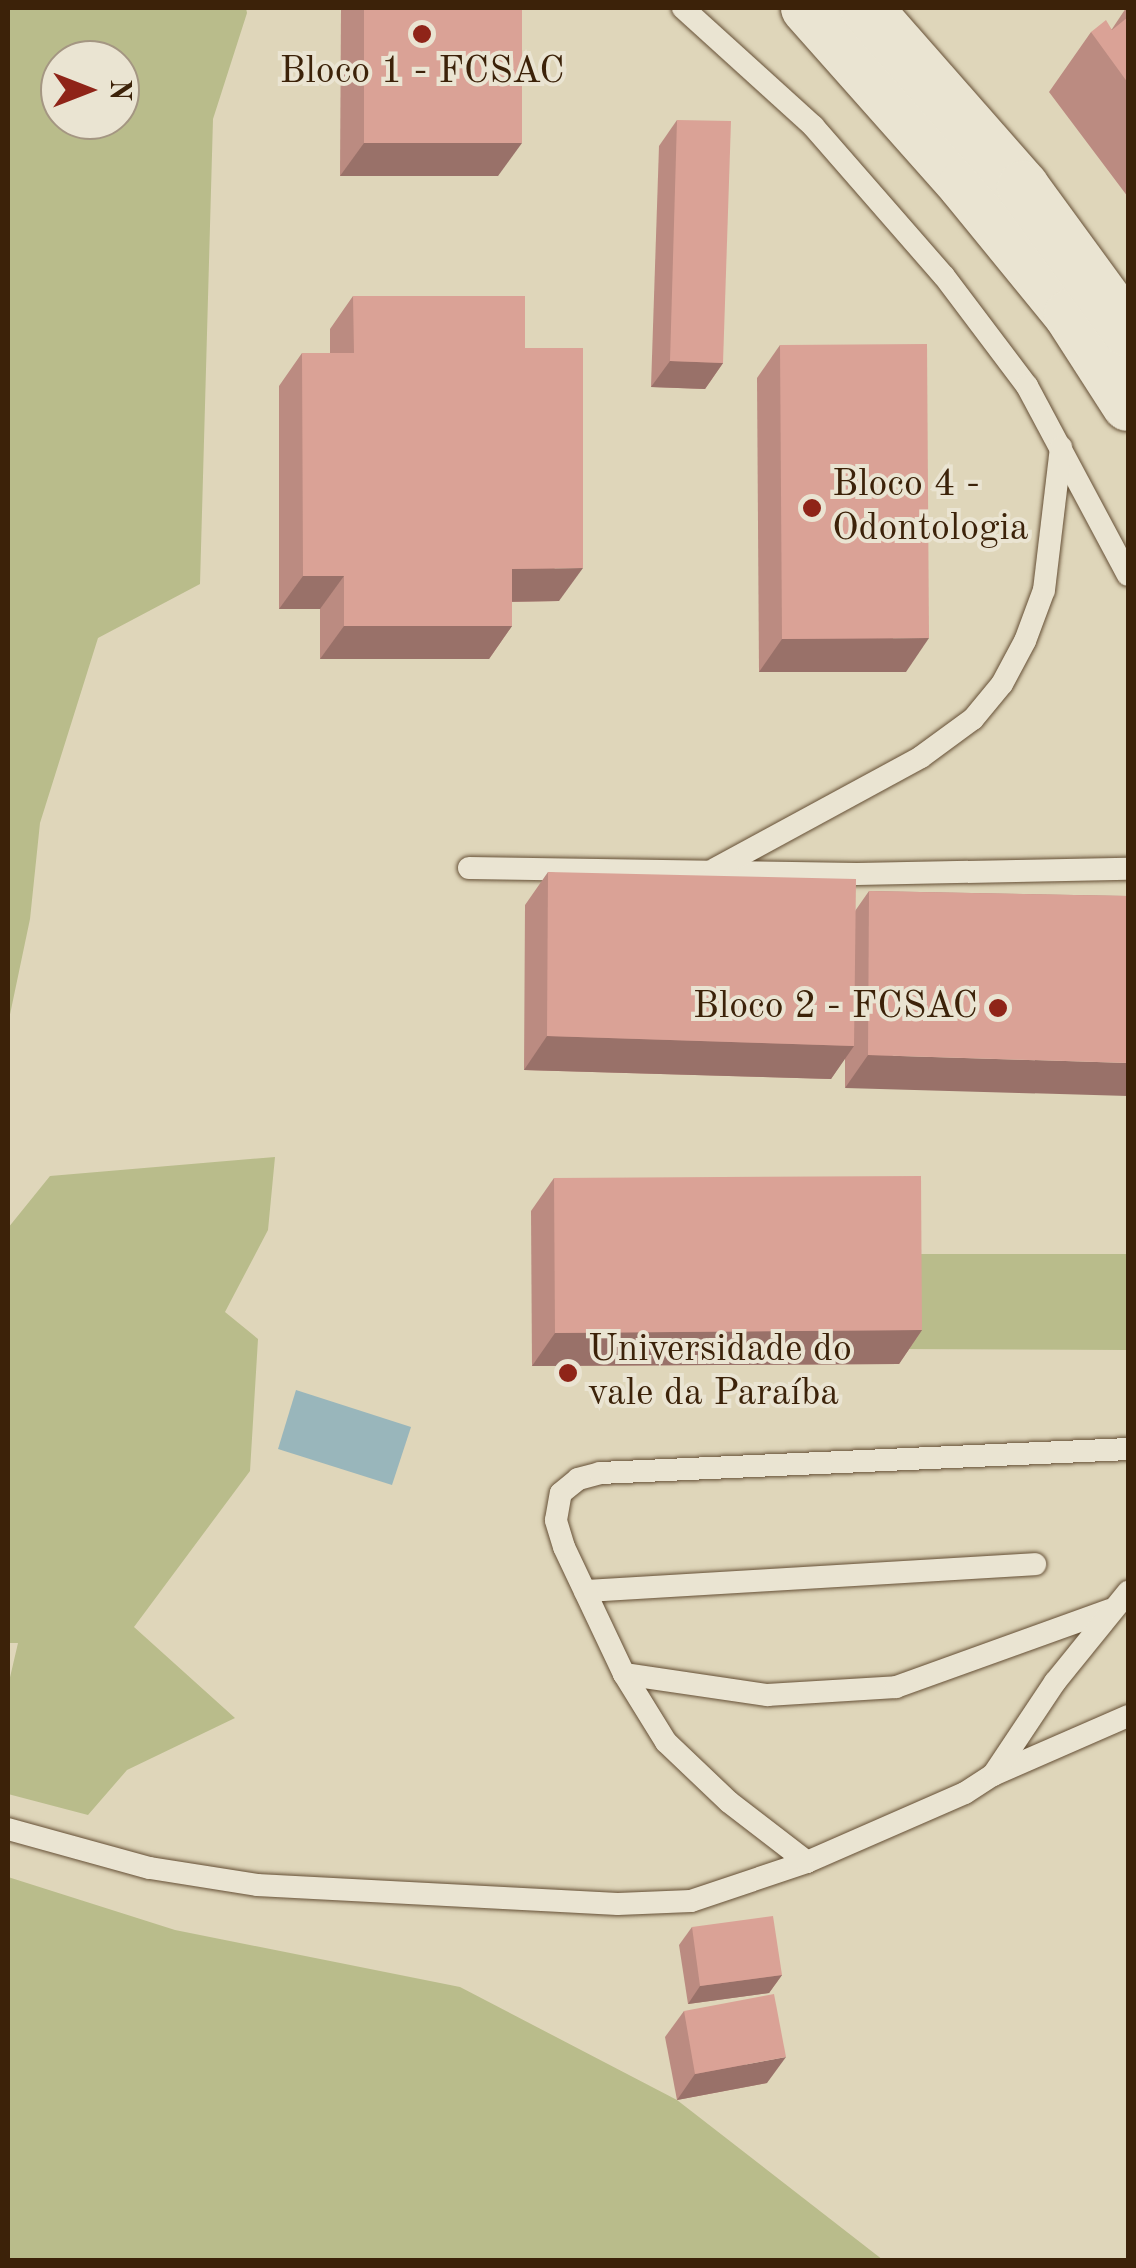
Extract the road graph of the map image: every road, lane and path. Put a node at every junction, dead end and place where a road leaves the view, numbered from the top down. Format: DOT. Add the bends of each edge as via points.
graph roads {
  1 [pos="683,8"];
  2 [pos="807,8"];
  3 [pos="866,8"];
  4 [pos="1128,331"];
  5 [pos="1128,404"];
  6 [pos="1061,447"];
  7 [pos="1128,575"];
  8 [pos="469,868"];
  9 [pos="1128,869"];
  10 [pos="711,871"];
  11 [pos="1128,1449"];
  12 [pos="1035,1564"];
  13 [pos="585,1591"];
  14 [pos="1128,1592"];
  15 [pos="1110,1609"];
  16 [pos="624,1674"];
  17 [pos="1128,1716"];
  18 [pos="993,1774"];
  19 [pos="8,1829"];
  20 [pos="806,1862"];
  1 -- 6 [label="lane" via="813,126 944,276 1027,386"];
  2 -- 5 [label="street" via="1058,300"];
  3 -- 4 [label="street" via="1023,187"];
  6 -- 7 [label="lane"];
  6 -- 10 [label="lane" via="1044,590 1002,684 973,719 922,756"];
  8 -- 10 [label="lane"];
  9 -- 10 [label="lane"];
  11 -- 13 [label="lane" via="600,1473 561,1494 556,1520"];
  12 -- 13 [label="lane"];
  13 -- 16 [label="lane"];
  14 -- 15 [label="lane"];
  15 -- 16 [label="lane" via="896,1687 767,1696"];
  15 -- 18 [label="lane"];
  16 -- 20 [label="lane" via="666,1742"];
  17 -- 18 [label="lane"];
  18 -- 20 [label="lane" via="965,1794"];
  19 -- 20 [label="lane" via="150,1868 364,1894 690,1901"];
}
